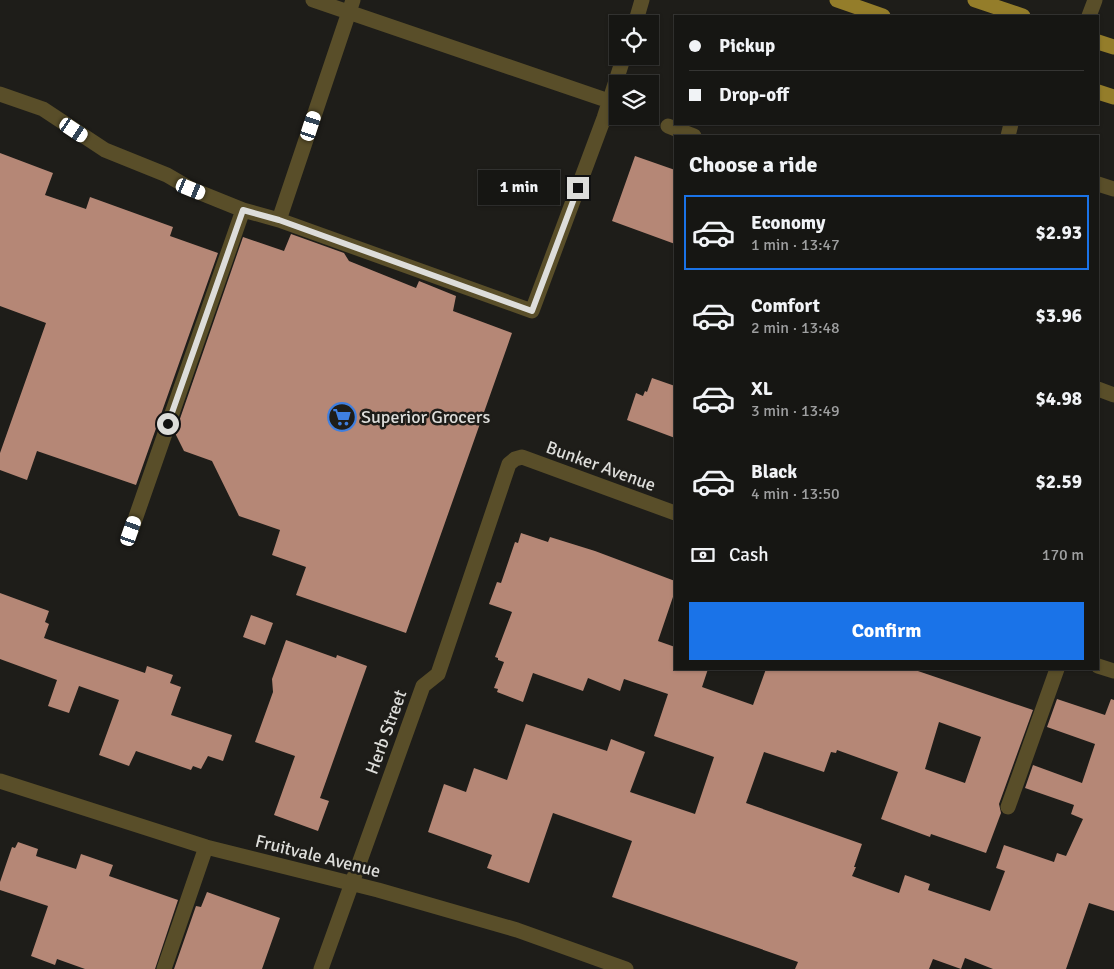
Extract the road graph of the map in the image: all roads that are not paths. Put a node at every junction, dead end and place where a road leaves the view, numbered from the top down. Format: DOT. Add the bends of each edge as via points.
graph roads {
  1 [pos="313,0"];
  2 [pos="642,0"];
  3 [pos="837,0"];
  4 [pos="975,0"];
  5 [pos="1095,0"];
  6 [pos="351,7"];
  7 [pos="638,15"];
  8 [pos="880,15"];
  9 [pos="1020,15"];
  10 [pos="1089,15"];
  11 [pos="1099,42"];
  12 [pos="1114,47"];
  13 [pos="1099,92"];
  14 [pos="0,94"];
  15 [pos="1114,97"];
  16 [pos="609,101"];
  17 [pos="609,104"];
  18 [pos="668,126"];
  19 [pos="691,135"];
  20 [pos="1099,184"];
  21 [pos="1114,189"];
  22 [pos="243,210"];
  23 [pos="279,220"];
  24 [pos="1099,389"];
  25 [pos="1114,395"];
  26 [pos="515,459"];
  27 [pos="674,513"];
  28 [pos="131,531"];
  29 [pos="1099,666"];
  30 [pos="1057,670"];
  31 [pos="1114,671"];
  32 [pos="0,781"];
  33 [pos="1008,807"];
  34 [pos="206,846"];
  35 [pos="350,884"];
  36 [pos="164,969"];
  37 [pos="321,969"];
  38 [pos="626,969"];
  1 -- 6 [label="street"];
  2 -- 7 [label="street"];
  3 -- 8 [label="main road"];
  4 -- 9 [label="main road"];
  5 -- 10 [label="street"];
  6 -- 16 [label="street"];
  6 -- 23 [label="street"];
  11 -- 12 [label="main road"];
  13 -- 15 [label="main road"];
  14 -- 22 [label="street" via="42,109 105,150"];
  17 -- 23 [label="street" via="532,311"];
  18 -- 19 [label="street"];
  20 -- 21 [label="street"];
  22 -- 23 [label="street"];
  22 -- 28 [label="street"];
  24 -- 25 [label="street"];
  26 -- 27 [label="street, Bunker Avenue" via="522,457"];
  26 -- 35 [label="street, Herb Street" via="509,464 438,674 423,686"];
  29 -- 31 [label="street"];
  30 -- 33 [label="street"];
  32 -- 34 [label="street, Fruitvale Avenue"];
  34 -- 35 [label="street, Fruitvale Avenue"];
  34 -- 36 [label="street"];
  35 -- 37 [label="street, Herb Street"];
  35 -- 38 [label="street, Fruitvale Avenue" via="517,930"];
}
